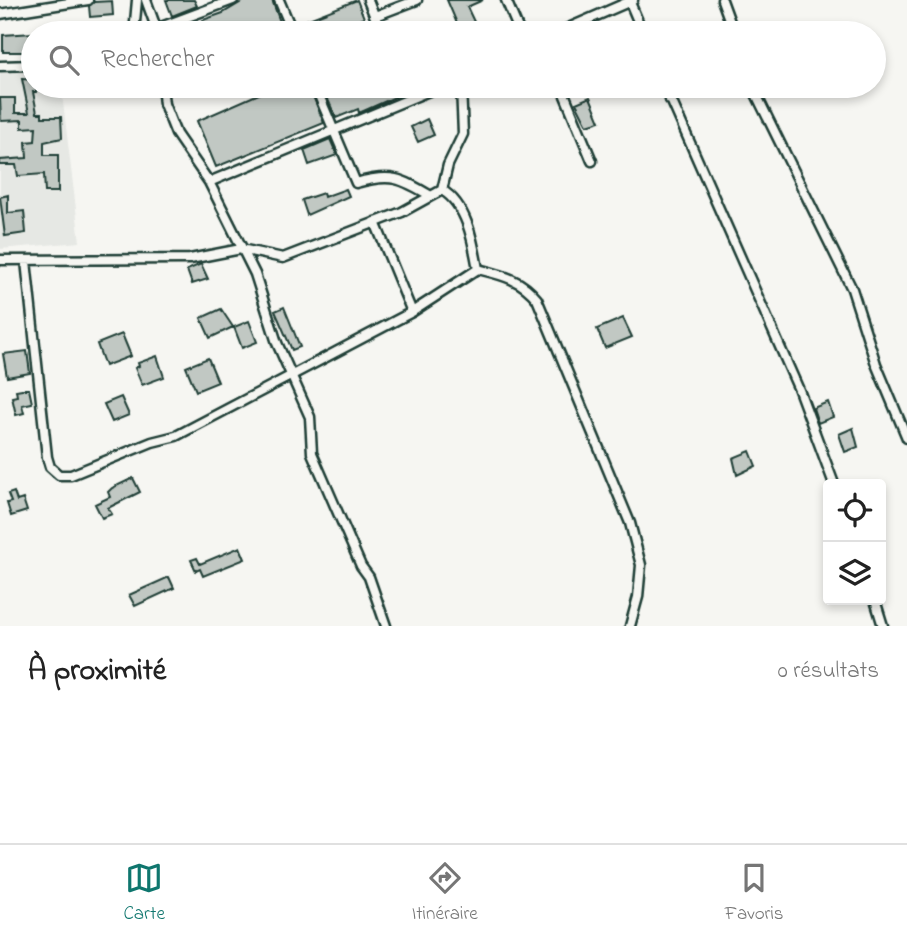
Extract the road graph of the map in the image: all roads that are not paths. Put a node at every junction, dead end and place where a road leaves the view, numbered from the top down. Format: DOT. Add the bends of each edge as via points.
graph roads {
  1 [pos="88,0"];
  2 [pos="137,0"];
  3 [pos="146,0"];
  4 [pos="233,0"];
  5 [pos="279,0"];
  6 [pos="368,0"];
  7 [pos="417,0"];
  8 [pos="506,0"];
  9 [pos="722,0"];
  10 [pos="631,1"];
  11 [pos="0,14"];
  12 [pos="375,16"];
  13 [pos="135,21"];
  14 [pos="154,21"];
  15 [pos="180,21"];
  16 [pos="288,21"];
  17 [pos="377,21"];
  18 [pos="515,21"];
  19 [pos="585,21"];
  20 [pos="638,21"];
  21 [pos="730,21"];
  22 [pos="21,65"];
  23 [pos="0,66"];
  24 [pos="163,98"];
  25 [pos="320,98"];
  26 [pos="410,98"];
  27 [pos="462,98"];
  28 [pos="566,98"];
  29 [pos="758,98"];
  30 [pos="670,100"];
  31 [pos="333,128"];
  32 [pos="592,161"];
  33 [pos="209,181"];
  34 [pos="442,190"];
  35 [pos="431,196"];
  36 [pos="375,222"];
  37 [pos="241,249"];
  38 [pos="0,260"];
  39 [pos="26,261"];
  40 [pos="478,269"];
  41 [pos="412,312"];
  42 [pos="293,374"];
  43 [pos="907,438"];
  44 [pos="832,479"];
  45 [pos="877,605"];
  46 [pos="386,626"];
  47 [pos="630,626"];
  48 [pos="883,626"];
  1 -- 11 [label="street"];
  2 -- 13 [label="street"];
  3 -- 14 [label="street"];
  4 -- 15 [label="street"];
  5 -- 16 [label="street"];
  6 -- 12 [label="street"];
  7 -- 12 [label="street"];
  8 -- 18 [label="street"];
  9 -- 21 [label="street"];
  10 -- 19 [label="street"];
  10 -- 20 [label="street"];
  12 -- 17 [label="street"];
  22 -- 23 [label="street"];
  24 -- 33 [label="street" via="176,134"];
  25 -- 31 [label="street"];
  26 -- 31 [label="street"];
  27 -- 34 [label="street" via="463,134"];
  28 -- 32 [label="street"];
  29 -- 43 [label="street" via="852,289 876,365"];
  30 -- 44 [label="street" via="799,390"];
  31 -- 33 [label="street"];
  31 -- 35 [label="street" via="356,183 379,177 403,179"];
  33 -- 37 [label="street"];
  34 -- 35 [label="street"];
  34 -- 40 [label="street" via="454,197 472,236"];
  35 -- 36 [label="street"];
  36 -- 37 [label="street" via="283,258"];
  36 -- 41 [label="street"];
  37 -- 39 [label="street" via="190,258"];
  37 -- 42 [label="street"];
  38 -- 39 [label="street"];
  39 -- 42 [label="street" via="47,457 59,475 71,475 176,436"];
  40 -- 41 [label="street"];
  40 -- 47 [label="street" via="506,276 527,287 537,299 630,523 641,565"];
  41 -- 42 [label="street"];
  42 -- 46 [label="street" via="310,417 312,453 360,566 369,577"];
  45 -- 48 [label="street"];
}
